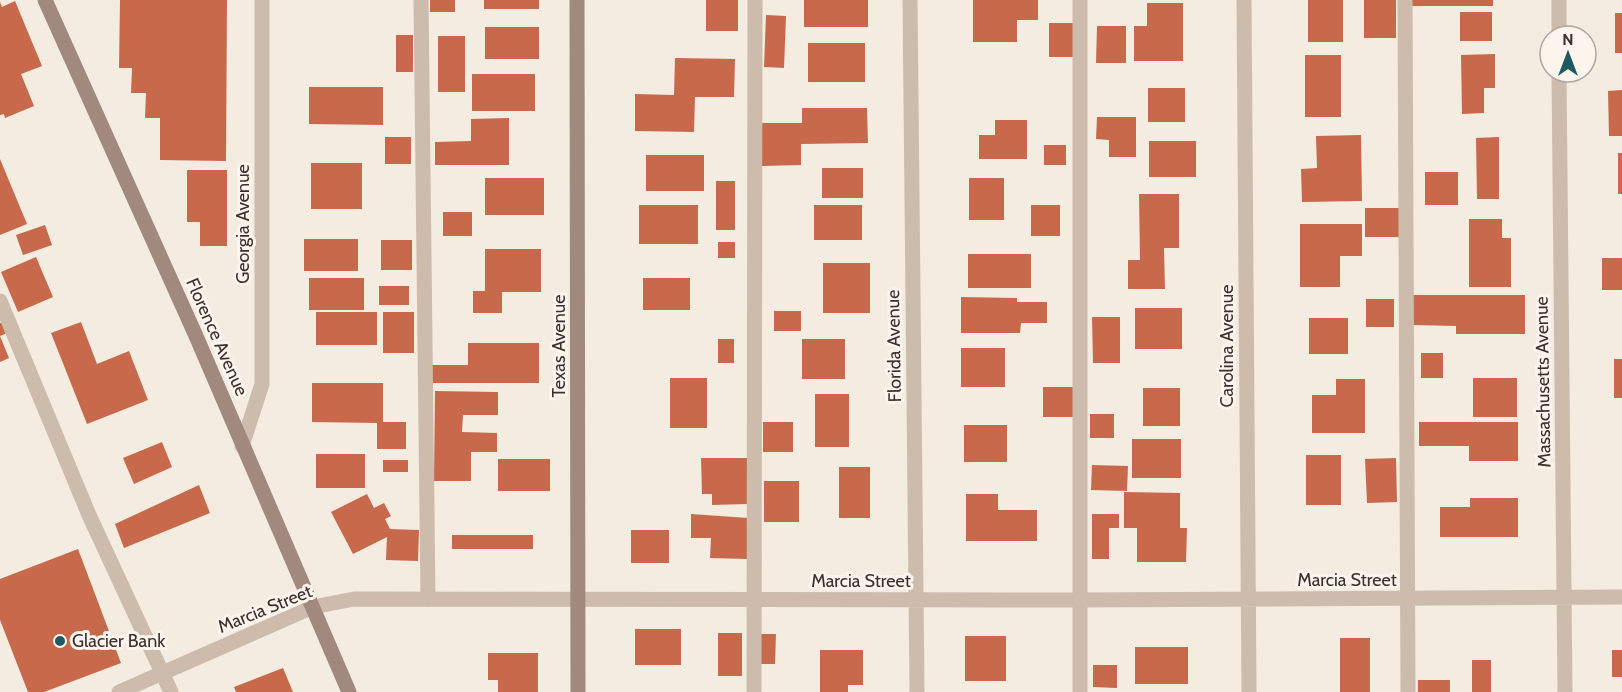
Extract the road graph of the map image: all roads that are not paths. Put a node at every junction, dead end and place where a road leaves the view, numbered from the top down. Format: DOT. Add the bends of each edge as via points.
graph roads {
  1 [pos="45,0"];
  2 [pos="262,0"];
  3 [pos="421,0"];
  4 [pos="577,0"];
  5 [pos="755,0"];
  6 [pos="910,0"];
  7 [pos="1080,0"];
  8 [pos="1244,0"];
  9 [pos="1405,0"];
  10 [pos="1559,0"];
  11 [pos="1559,24"];
  12 [pos="1559,84"];
  13 [pos="0,301"];
  14 [pos="242,446"];
  15 [pos="1564,597"];
  16 [pos="1622,597"];
  17 [pos="428,599"];
  18 [pos="1408,599"];
  19 [pos="579,600"];
  20 [pos="754,600"];
  21 [pos="917,600"];
  22 [pos="1080,600"];
  23 [pos="1249,600"];
  24 [pos="313,607"];
  25 [pos="163,673"];
  26 [pos="119,692"];
  27 [pos="171,692"];
  28 [pos="349,692"];
  29 [pos="578,692"];
  30 [pos="754,692"];
  31 [pos="917,692"];
  32 [pos="1080,692"];
  33 [pos="1249,692"];
  34 [pos="1408,692"];
  35 [pos="1565,692"];
  1 -- 14 [label="street, Florence Avenue"];
  2 -- 14 [label="street, Georgia Avenue" via="262,384"];
  3 -- 17 [label="street"];
  4 -- 19 [label="street, Texas Avenue"];
  5 -- 20 [label="street"];
  6 -- 21 [label="street, Florida Avenue"];
  7 -- 22 [label="street"];
  8 -- 23 [label="street, Carolina Avenue"];
  9 -- 18 [label="street"];
  10 -- 11 [label="street"];
  12 -- 15 [label="street, Massachusetts Avenue"];
  13 -- 25 [label="street" via="89,515"];
  14 -- 24 [label="street, Florence Avenue"];
  15 -- 16 [label="street, Marcia Street"];
  15 -- 18 [label="street, Marcia Street"];
  15 -- 35 [label="street, Massachusetts Avenue"];
  17 -- 19 [label="street, Marcia Street"];
  17 -- 24 [label="street, Marcia Street" via="354,599"];
  18 -- 23 [label="street, Marcia Street"];
  18 -- 34 [label="street"];
  19 -- 20 [label="street, Marcia Street"];
  19 -- 29 [label="street, Texas Avenue"];
  20 -- 21 [label="street, Marcia Street"];
  20 -- 30 [label="street"];
  21 -- 22 [label="street, Marcia Street"];
  21 -- 31 [label="street, Florida Avenue"];
  22 -- 23 [label="street, Marcia Street"];
  22 -- 32 [label="street"];
  23 -- 33 [label="street, Carolina Avenue"];
  24 -- 25 [label="street, Marcia Street"];
  24 -- 28 [label="street, Florence Avenue"];
  25 -- 26 [label="street, Marcia Street"];
  25 -- 27 [label="street"];
}
